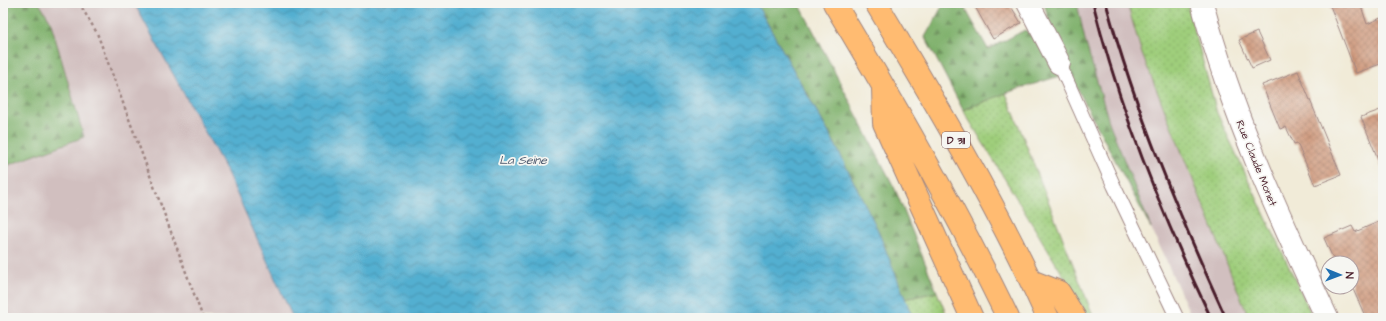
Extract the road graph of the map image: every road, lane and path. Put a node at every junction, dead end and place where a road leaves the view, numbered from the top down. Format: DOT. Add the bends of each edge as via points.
graph roads {
  1 [pos="79,3"];
  2 [pos="834,3"];
  3 [pos="876,3"];
  4 [pos="1028,3"];
  5 [pos="1202,3"];
  6 [pos="1059,63"];
  7 [pos="883,85"];
  8 [pos="1031,281"];
  9 [pos="204,318"];
  10 [pos="972,318"];
  11 [pos="1008,318"];
  12 [pos="1048,318"];
  13 [pos="1075,318"];
  14 [pos="1177,318"];
  15 [pos="1327,318"];
  1 -- 9 [label="path" via="97,33"];
  2 -- 7 [label="main road"];
  3 -- 8 [label="main road, D 311" via="970,164"];
  4 -- 6 [label="street"];
  5 -- 15 [label="street, Rue Claude Monet" via="1233,106 1274,205"];
  6 -- 14 [label="lane"];
  7 -- 10 [label="main road" via="884,123"];
  7 -- 11 [label="main road" via="922,151"];
  8 -- 12 [label="main road, D 311"];
  8 -- 13 [label="main road" via="1058,292"];
}
